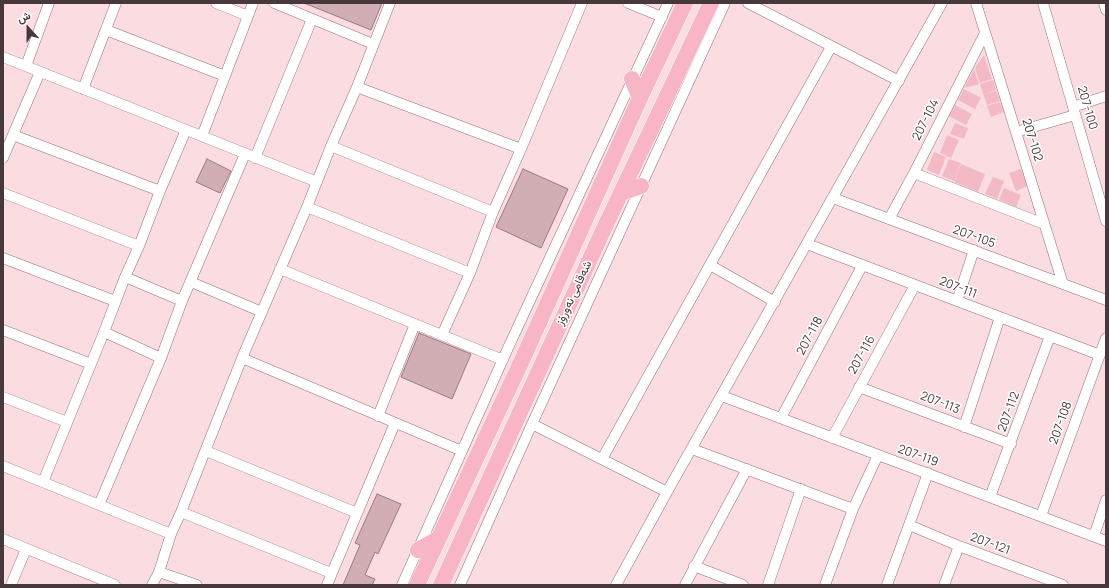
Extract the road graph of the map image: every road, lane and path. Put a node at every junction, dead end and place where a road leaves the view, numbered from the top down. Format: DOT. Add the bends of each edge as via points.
graph roads {
  1 [pos="49,3"];
  2 [pos="116,3"];
  3 [pos="216,3"];
  4 [pos="253,3"];
  5 [pos="274,3"];
  6 [pos="390,3"];
  7 [pos="582,3"];
  8 [pos="628,3"];
  9 [pos="668,3"];
  10 [pos="685,3"];
  11 [pos="711,3"];
  12 [pos="725,3"];
  13 [pos="748,3"];
  14 [pos="942,3"];
  15 [pos="976,3"];
  16 [pos="1043,3"];
  17 [pos="1104,3"];
  18 [pos="1106,10"];
  19 [pos="248,16"];
  20 [pos="662,17"];
  21 [pos="312,19"];
  22 [pos="106,30"];
  23 [pos="985,33"];
  24 [pos="694,40"];
  25 [pos="373,44"];
  26 [pos="831,47"];
  27 [pos="3,57"];
  28 [pos="698,61"];
  29 [pos="26,66"];
  30 [pos="40,72"];
  31 [pos="225,76"];
  32 [pos="632,79"];
  33 [pos="899,81"];
  34 [pos="357,87"];
  35 [pos="83,89"];
  36 [pos="1106,96"];
  37 [pos="640,98"];
  38 [pos="1074,111"];
  39 [pos="186,130"];
  40 [pos="1016,132"];
  41 [pos="13,135"];
  42 [pos="202,136"];
  43 [pos="331,146"];
  44 [pos="521,149"];
  45 [pos="246,154"];
  46 [pos="3,158"];
  47 [pos="255,158"];
  48 [pos="914,173"];
  49 [pos="317,182"];
  50 [pos="641,186"];
  51 [pos="160,191"];
  52 [pos="3,192"];
  53 [pos="621,193"];
  54 [pos="833,198"];
  55 [pos="307,207"];
  56 [pos="493,212"];
  57 [pos="889,219"];
  58 [pos="1106,220"];
  59 [pos="583,223"];
  60 [pos="1044,224"];
  61 [pos="601,235"];
  62 [pos="575,242"];
  63 [pos="807,244"];
  64 [pos="140,246"];
  65 [pos="594,249"];
  66 [pos="974,250"];
  67 [pos="3,258"];
  68 [pos="710,265"];
  69 [pos="862,266"];
  70 [pos="280,270"];
  71 [pos="470,272"];
  72 [pos="125,277"];
  73 [pos="191,282"];
  74 [pos="1063,284"];
  75 [pos="915,285"];
  76 [pos="1106,300"];
  77 [pos="115,301"];
  78 [pos="956,301"];
  79 [pos="182,302"];
  80 [pos="774,302"];
  81 [pos="262,312"];
  82 [pos="1000,318"];
  83 [pos="415,324"];
  84 [pos="3,330"];
  85 [pos="104,332"];
  86 [pos="442,335"];
  87 [pos="1050,336"];
  88 [pos="1106,338"];
  89 [pos="508,348"];
  90 [pos="1100,355"];
  91 [pos="524,356"];
  92 [pos="161,358"];
  93 [pos="242,358"];
  94 [pos="503,360"];
  95 [pos="91,364"];
  96 [pos="859,387"];
  97 [pos="722,396"];
  98 [pos="3,397"];
  99 [pos="378,416"];
  100 [pos="781,418"];
  101 [pos="67,422"];
  102 [pos="395,423"];
  103 [pos="532,424"];
  104 [pos="964,427"];
  105 [pos="832,438"];
  106 [pos="1011,444"];
  107 [pos="692,449"];
  108 [pos="206,451"];
  109 [pos="462,451"];
  110 [pos="878,455"];
  111 [pos="602,459"];
  112 [pos="3,466"];
  113 [pos="747,469"];
  114 [pos="928,473"];
  115 [pos="43,482"];
  116 [pos="801,489"];
  117 [pos="667,492"];
  118 [pos="990,497"];
  119 [pos="1106,500"];
  120 [pos="99,505"];
  121 [pos="853,509"];
  122 [pos="181,512"];
  123 [pos="357,513"];
  124 [pos="1041,516"];
  125 [pos="909,526"];
  126 [pos="171,534"];
  127 [pos="1094,536"];
  128 [pos="3,539"];
  129 [pos="438,539"];
  130 [pos="1106,541"];
  131 [pos="958,546"];
  132 [pos="26,549"];
  133 [pos="418,550"];
  134 [pos="694,566"];
  135 [pos="159,572"];
  136 [pos="332,574"];
  137 [pos="447,583"];
  138 [pos="11,585"];
  139 [pos="115,585"];
  140 [pos="152,585"];
  141 [pos="196,585"];
  142 [pos="327,585"];
  143 [pos="402,585"];
  144 [pos="417,585"];
  145 [pos="460,585"];
  146 [pos="616,585"];
  147 [pos="685,585"];
  148 [pos="743,585"];
  149 [pos="768,585"];
  150 [pos="825,585"];
  151 [pos="887,585"];
  152 [pos="944,585"];
  153 [pos="1063,585"];
  1 -- 29 [label="street"];
  2 -- 22 [label="street"];
  3 -- 19 [label="street"];
  4 -- 19 [label="street"];
  5 -- 21 [label="street"];
  6 -- 25 [label="street"];
  7 -- 44 [label="street"];
  8 -- 20 [label="street"];
  9 -- 20 [label="street"];
  10 -- 37 [label="main road, شەقامی نەورۆز"];
  11 -- 24 [label="main road, شەقامی نەورۆز"];
  12 -- 28 [label="street"];
  13 -- 26 [label="street"];
  14 -- 33 [label="street"];
  15 -- 23 [label="street, 207-102"];
  16 -- 38 [label="street, 207-100"];
  17 -- 18 [label="street"];
  19 -- 31 [label="street"];
  20 -- 32 [label="street"];
  21 -- 25 [label="street"];
  21 -- 47 [label="street"];
  22 -- 31 [label="street"];
  22 -- 35 [label="street"];
  23 -- 40 [label="street, 207-102"];
  23 -- 48 [label="street, 207-104"];
  24 -- 28 [label="main road"];
  24 -- 53 [label="main road, شەقامی نەورۆز"];
  25 -- 34 [label="street"];
  26 -- 33 [label="street"];
  26 -- 68 [label="street"];
  27 -- 29 [label="street"];
  28 -- 50 [label="street"];
  29 -- 30 [label="street"];
  30 -- 35 [label="street"];
  30 -- 41 [label="street"];
  31 -- 42 [label="street"];
  32 -- 37 [label="main road"];
  32 -- 89 [label="street"];
  33 -- 54 [label="street"];
  34 -- 43 [label="street"];
  34 -- 44 [label="street"];
  35 -- 39 [label="street"];
  36 -- 38 [label="street"];
  37 -- 59 [label="main road, شەقامی نەورۆز"];
  38 -- 40 [label="street"];
  38 -- 58 [label="street, 207-100"];
  39 -- 42 [label="street"];
  39 -- 51 [label="street"];
  40 -- 60 [label="street, 207-102"];
  41 -- 46 [label="street"];
  41 -- 51 [label="street"];
  42 -- 45 [label="street"];
  43 -- 49 [label="street"];
  43 -- 56 [label="street"];
  44 -- 56 [label="street"];
  45 -- 47 [label="street"];
  45 -- 73 [label="street"];
  47 -- 49 [label="street"];
  48 -- 57 [label="street, 207-104"];
  48 -- 60 [label="street"];
  49 -- 55 [label="street"];
  50 -- 53 [label="main road"];
  50 -- 103 [label="street"];
  51 -- 64 [label="street"];
  52 -- 64 [label="street"];
  53 -- 61 [label="main road, شەقامی نەورۆز"];
  54 -- 57 [label="street, 207-105"];
  54 -- 63 [label="street"];
  55 -- 70 [label="street"];
  55 -- 71 [label="street"];
  56 -- 71 [label="street"];
  57 -- 66 [label="street, 207-105"];
  59 -- 61 [label="main road" via="588,230"];
  59 -- 62 [label="main road, شەقامی نەورۆز"];
  60 -- 74 [label="street, 207-102"];
  61 -- 65 [label="main road, شەقامی نەورۆز"];
  62 -- 65 [label="main road" via="586,242"];
  62 -- 91 [label="main road, شەقامی نەورۆز"];
  63 -- 69 [label="street, 207-111"];
  63 -- 80 [label="street"];
  64 -- 72 [label="street"];
  65 -- 137 [label="main road, شەقامی نەورۆز"];
  66 -- 74 [label="street, 207-105"];
  66 -- 78 [label="street"];
  67 -- 77 [label="street"];
  68 -- 80 [label="street"];
  68 -- 111 [label="street"];
  69 -- 75 [label="street, 207-111"];
  69 -- 100 [label="street, 207-118"];
  70 -- 81 [label="street"];
  70 -- 83 [label="street"];
  71 -- 86 [label="street"];
  72 -- 77 [label="street"];
  72 -- 79 [label="street"];
  73 -- 79 [label="street"];
  73 -- 81 [label="street"];
  74 -- 76 [label="street, 207-105"];
  75 -- 78 [label="street, 207-111"];
  75 -- 96 [label="street, 207-116"];
  77 -- 85 [label="street"];
  78 -- 82 [label="street, 207-111"];
  79 -- 92 [label="street"];
  80 -- 97 [label="street"];
  81 -- 93 [label="street"];
  82 -- 87 [label="street, 207-111"];
  82 -- 104 [label="street"];
  83 -- 86 [label="street"];
  83 -- 99 [label="street"];
  84 -- 95 [label="street"];
  85 -- 92 [label="street"];
  85 -- 95 [label="street"];
  86 -- 94 [label="street"];
  87 -- 90 [label="street, 207-111"];
  87 -- 106 [label="street, 207-112"];
  88 -- 90 [label="street, 207-108"];
  89 -- 91 [label="street"];
  89 -- 94 [label="street"];
  90 -- 124 [label="street, 207-108"];
  91 -- 129 [label="main road, شەقامی نەورۆز"];
  92 -- 120 [label="street"];
  93 -- 99 [label="street"];
  93 -- 108 [label="street"];
  94 -- 109 [label="street"];
  95 -- 101 [label="street"];
  96 -- 104 [label="street, 207-113"];
  96 -- 105 [label="street, 207-116"];
  97 -- 100 [label="street, 207-119"];
  97 -- 107 [label="street"];
  98 -- 101 [label="street"];
  99 -- 102 [label="street"];
  100 -- 105 [label="street, 207-119"];
  101 -- 115 [label="street"];
  102 -- 109 [label="street"];
  102 -- 123 [label="street"];
  103 -- 111 [label="street"];
  103 -- 145 [label="street"];
  104 -- 106 [label="street, 207-113"];
  105 -- 110 [label="street, 207-119"];
  106 -- 118 [label="street, 207-112"];
  107 -- 113 [label="street"];
  107 -- 117 [label="street"];
  108 -- 122 [label="street"];
  108 -- 123 [label="street"];
  109 -- 133 [label="street"];
  110 -- 114 [label="street, 207-119"];
  110 -- 121 [label="street"];
  111 -- 117 [label="street"];
  112 -- 115 [label="street"];
  113 -- 116 [label="street"];
  113 -- 134 [label="street"];
  114 -- 118 [label="street, 207-119"];
  114 -- 125 [label="street"];
  115 -- 120 [label="street"];
  116 -- 121 [label="street"];
  116 -- 149 [label="street"];
  117 -- 146 [label="street"];
  118 -- 124 [label="street, 207-119"];
  119 -- 127 [label="street"];
  120 -- 126 [label="street"];
  121 -- 150 [label="street"];
  122 -- 126 [label="street"];
  122 -- 136 [label="street"];
  123 -- 136 [label="street"];
  124 -- 127 [label="street, 207-119"];
  125 -- 131 [label="street, 207-121"];
  125 -- 151 [label="street"];
  126 -- 135 [label="street"];
  127 -- 130 [label="street, 207-119"];
  128 -- 132 [label="street"];
  129 -- 133 [label="main road"];
  129 -- 144 [label="main road, شەقامی نەورۆز"];
  131 -- 152 [label="street"];
  131 -- 153 [label="street, 207-121"];
  132 -- 138 [label="street"];
  132 -- 139 [label="street"];
  133 -- 143 [label="street"];
  134 -- 147 [label="street"];
  134 -- 148 [label="street"];
  135 -- 140 [label="street"];
  135 -- 141 [label="street"];
  136 -- 142 [label="street"];
}
